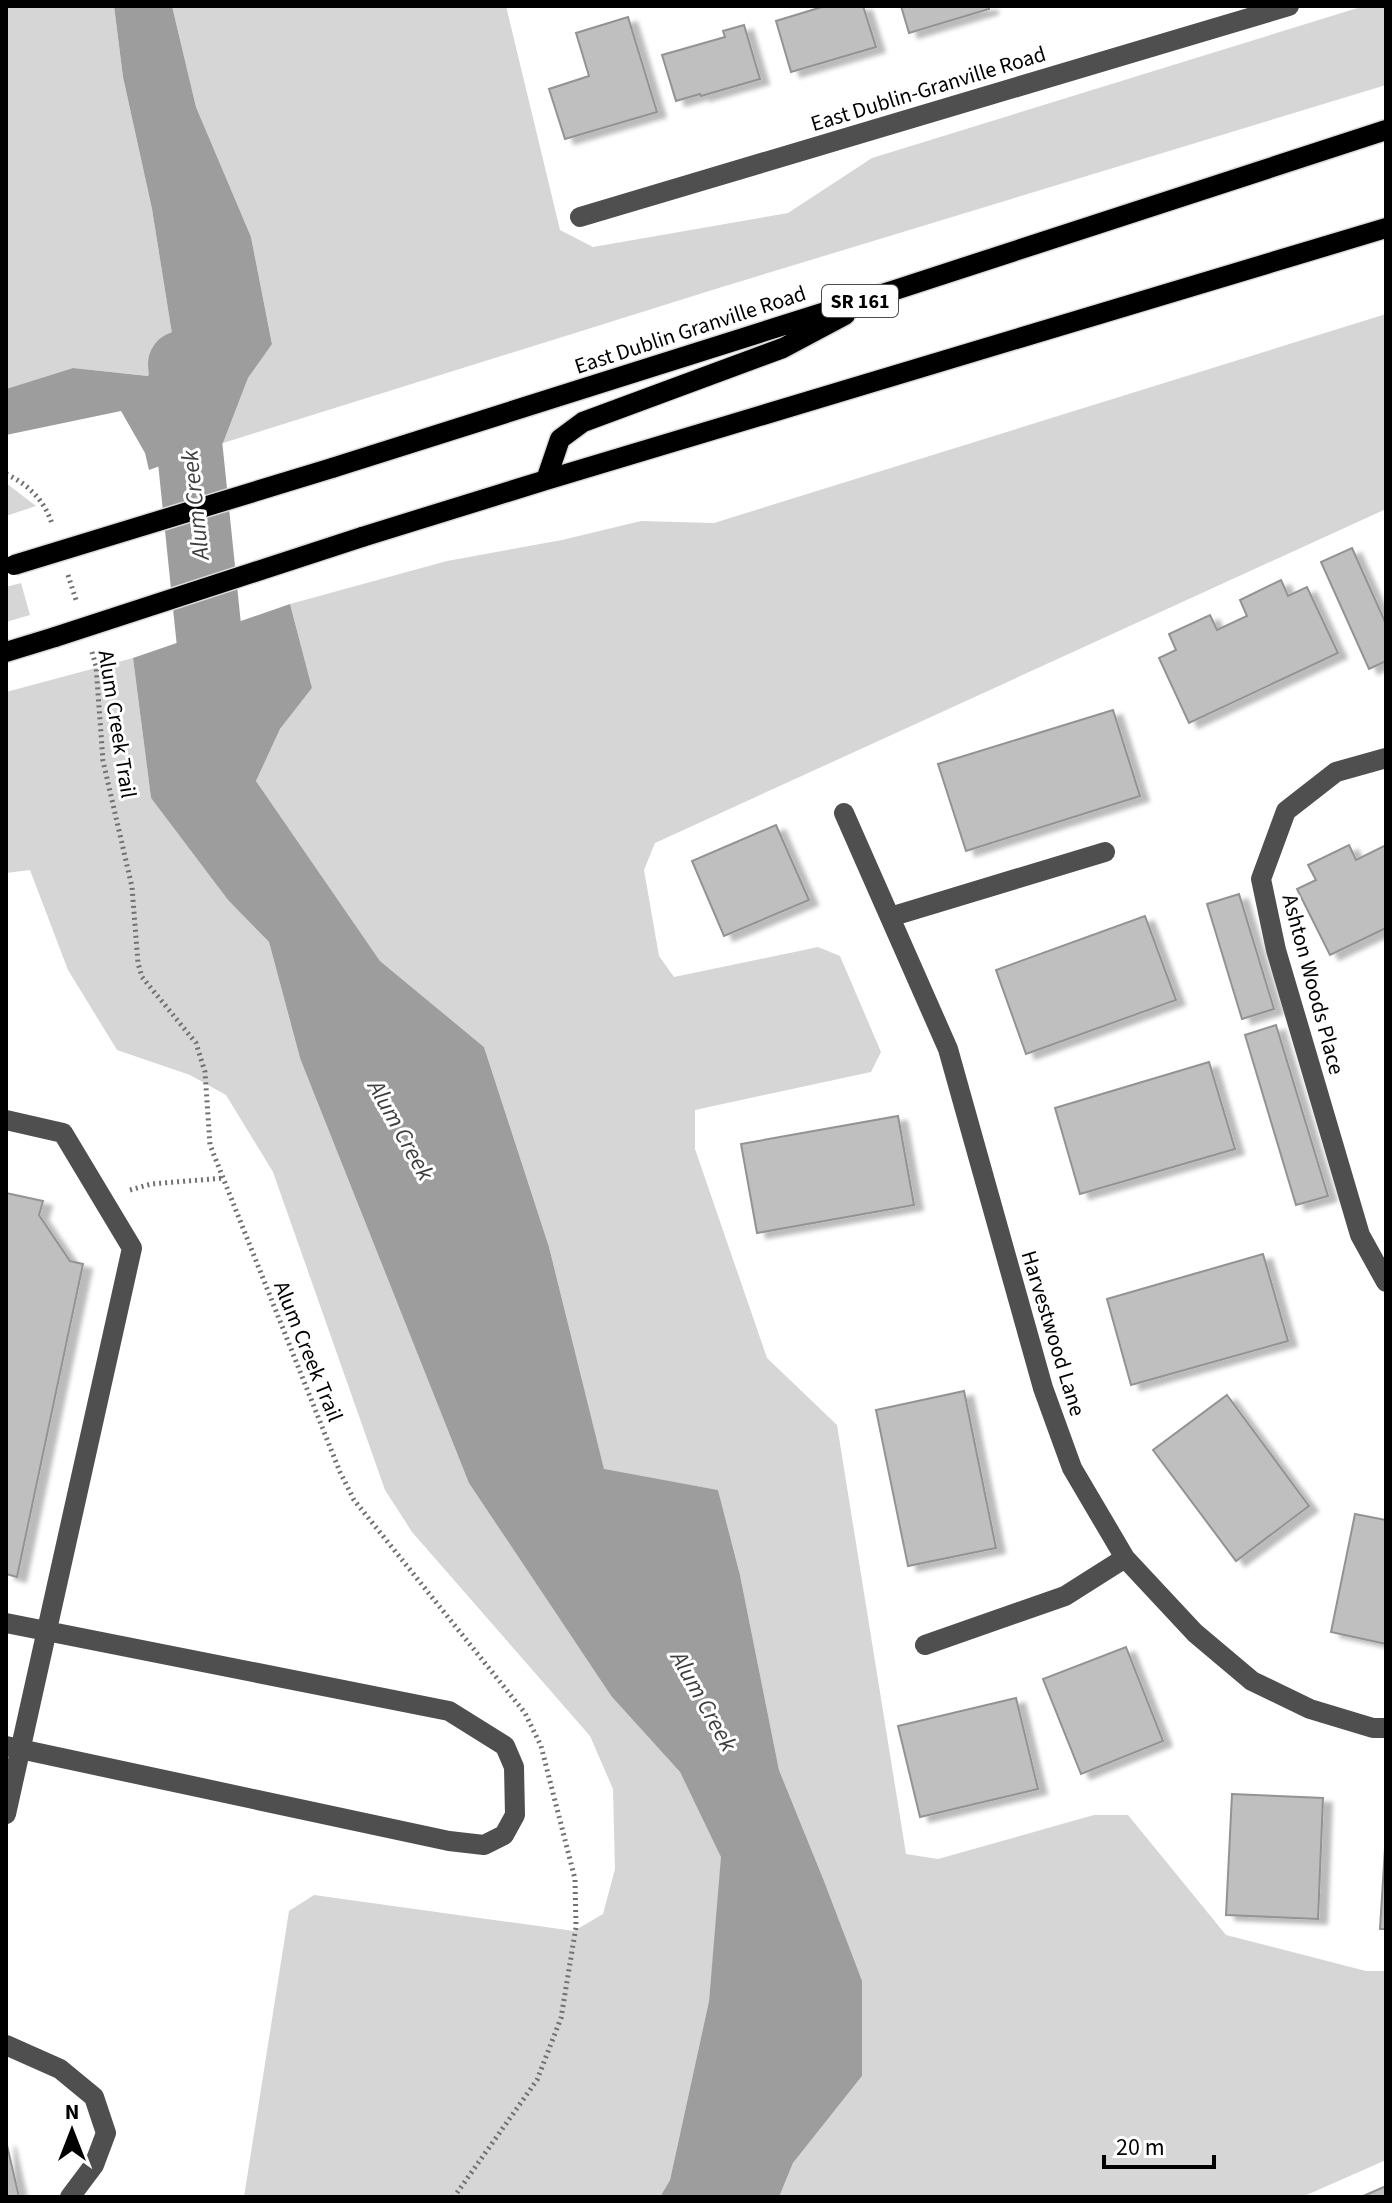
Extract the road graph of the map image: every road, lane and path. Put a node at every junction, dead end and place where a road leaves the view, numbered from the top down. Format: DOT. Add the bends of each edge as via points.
graph roads {
  1 [pos="1289,6"];
  2 [pos="1386,130"];
  3 [pos="580,217"];
  4 [pos="1386,228"];
  5 [pos="895,290"];
  6 [pos="6,474"];
  7 [pos="546,480"];
  8 [pos="52,524"];
  9 [pos="10,566"];
  10 [pos="65,567"];
  11 [pos="79,609"];
  12 [pos="92,651"];
  13 [pos="6,652"];
  14 [pos="1386,758"];
  15 [pos="844,813"];
  16 [pos="1105,852"];
  17 [pos="890,917"];
  18 [pos="6,1120"];
  19 [pos="224,1178"];
  20 [pos="101,1197"];
  21 [pos="1386,1282"];
  22 [pos="1125,1558"];
  23 [pos="6,1623"];
  24 [pos="46,1629"];
  25 [pos="925,1645"];
  26 [pos="1386,1728"];
  27 [pos="13,1747"];
  28 [pos="6,1814"];
  29 [pos="6,2045"];
  30 [pos="70,2197"];
  31 [pos="454,2197"];
  1 -- 3 [label="street, East Dublin-Granville Road"];
  2 -- 5 [label="main road, East Dublin Granville Road / SR 161"];
  4 -- 7 [label="main road"];
  5 -- 7 [label="main road" via="783,348 583,422 560,439"];
  5 -- 9 [label="main road, East Dublin Granville Road / SR 161, bridge"];
  6 -- 8 [label="path" via="23,482 48,510"];
  7 -- 13 [label="main road, bridge"];
  10 -- 11 [label="path"];
  12 -- 19 [label="path, Alum Creek Trail" via="103,761 132,887 138,963 142,977 196,1043 205,1072 210,1145"];
  14 -- 21 [label="street, Ashton Woods Place" via="1336,772 1286,811 1261,879 1276,950 1360,1235"];
  15 -- 17 [label="street, Harvestwood Lane"];
  16 -- 17 [label="street"];
  17 -- 22 [label="street, Harvestwood Lane" via="948,1049 1043,1388 1072,1468"];
  18 -- 20 [label="street" via="63,1133"];
  19 -- 20 [label="path" via="151,1184"];
  19 -- 31 [label="path, Alum Creek Trail" via="354,1500 525,1713 541,1746 575,1879 576,1927 561,2018 537,2080"];
  20 -- 24 [label="street" via="132,1248"];
  22 -- 25 [label="street" via="1065,1596"];
  22 -- 26 [label="street, Harvestwood Lane" via="1195,1633 1252,1681 1310,1709"];
  23 -- 24 [label="street"];
  24 -- 27 [label="street"];
  24 -- 27 [label="street" via="449,1711 505,1746 514,1767 515,1815 504,1835 484,1845 449,1841"];
  27 -- 28 [label="street"];
  29 -- 30 [label="street" via="60,2069 94,2097 106,2133 94,2165"];
}
